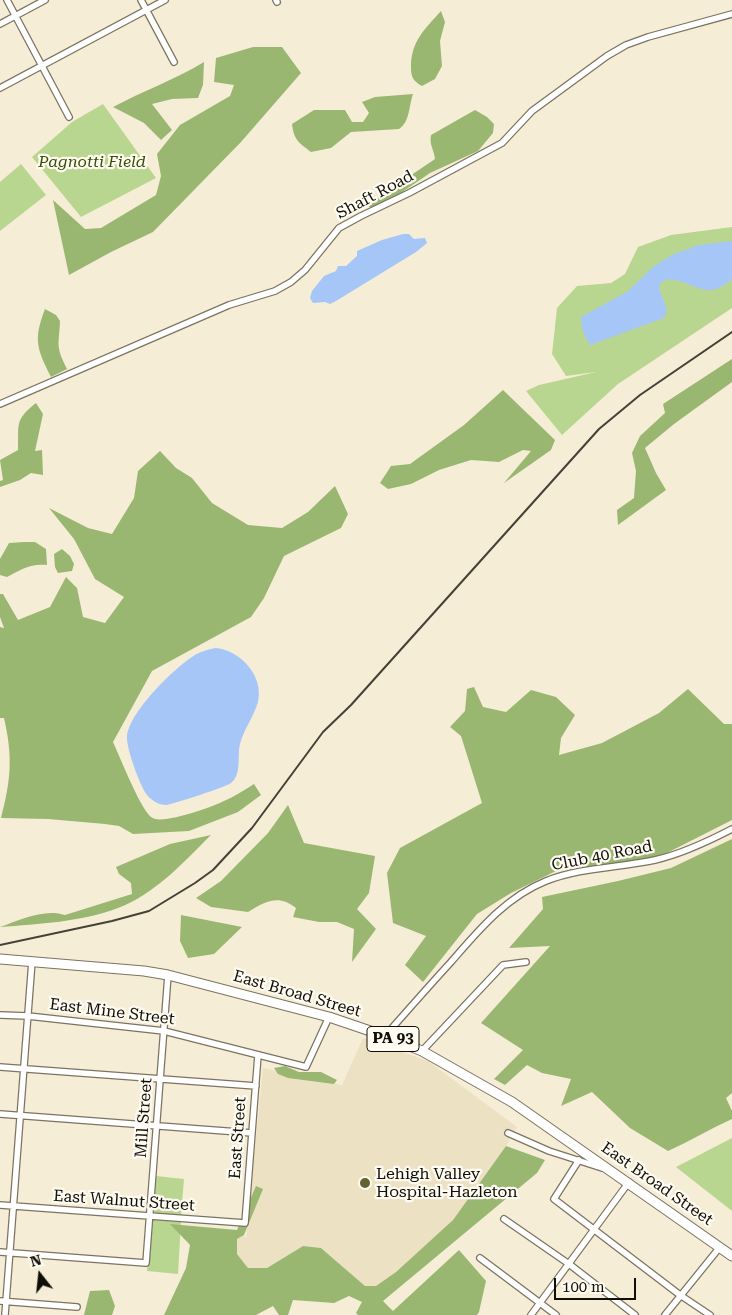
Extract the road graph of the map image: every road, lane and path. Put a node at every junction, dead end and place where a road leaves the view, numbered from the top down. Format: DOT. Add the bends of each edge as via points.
graph roads {
  1 [pos="7,0"];
  2 [pos="45,0"];
  3 [pos="141,0"];
  4 [pos="165,0"];
  5 [pos="146,10"];
  6 [pos="732,14"];
  7 [pos="15,16"];
  8 [pos="0,24"];
  9 [pos="174,62"];
  10 [pos="42,65"];
  11 [pos="0,88"];
  12 [pos="69,117"];
  13 [pos="0,404"];
  14 [pos="732,829"];
  15 [pos="0,959"];
  16 [pos="32,961"];
  17 [pos="526,962"];
  18 [pos="168,975"];
  19 [pos="0,1015"];
  20 [pos="28,1016"];
  21 [pos="328,1017"];
  22 [pos="164,1031"];
  23 [pos="385,1036"];
  24 [pos="422,1052"];
  25 [pos="258,1055"];
  26 [pos="0,1067"];
  27 [pos="24,1069"];
  28 [pos="160,1079"];
  29 [pos="256,1086"];
  30 [pos="0,1114"];
  31 [pos="20,1115"];
  32 [pos="157,1125"];
  33 [pos="252,1132"];
  34 [pos="508,1133"];
  35 [pos="579,1160"];
  36 [pos="616,1173"];
  37 [pos="629,1182"];
  38 [pos="0,1205"];
  39 [pos="13,1206"];
  40 [pos="150,1216"];
  41 [pos="504,1219"];
  42 [pos="245,1223"];
  43 [pos="593,1230"];
  44 [pos="720,1247"];
  45 [pos="0,1252"];
  46 [pos="10,1253"];
  47 [pos="732,1256"];
  48 [pos="480,1258"];
  49 [pos="569,1264"];
  50 [pos="680,1295"];
  51 [pos="3,1301"];
  52 [pos="539,1303"];
  53 [pos="77,1307"];
  54 [pos="5,1315"];
  55 [pos="531,1315"];
  56 [pos="556,1315"];
  57 [pos="635,1315"];
  58 [pos="665,1315"];
  59 [pos="710,1315"];
  1 -- 7 [label="street"];
  2 -- 7 [label="street"];
  3 -- 5 [label="street"];
  4 -- 5 [label="street"];
  5 -- 9 [label="street"];
  5 -- 10 [label="street"];
  6 -- 13 [label="street, Shaft Road" via="648,36 607,56 532,111 502,143 339,228 292,282 275,291 229,305"];
  7 -- 8 [label="street"];
  7 -- 10 [label="street"];
  10 -- 11 [label="street"];
  10 -- 12 [label="street"];
  14 -- 23 [label="street, Club 40 Road" via="684,852 571,874 526,892 493,915"];
  15 -- 16 [label="highway, East Broad Street / PA 93"];
  16 -- 18 [label="highway, East Broad Street / PA 93" via="144,970"];
  16 -- 20 [label="street"];
  17 -- 24 [label="street" via="502,965"];
  18 -- 21 [label="highway, East Broad Street / PA 93"];
  18 -- 22 [label="street, Mill Street"];
  19 -- 20 [label="street, East Mine Street"];
  20 -- 22 [label="street, East Mine Street"];
  20 -- 27 [label="street"];
  21 -- 23 [label="highway, East Broad Street / PA 93"];
  21 -- 25 [label="street, East Mine Street" via="306,1066"];
  22 -- 25 [label="street, East Mine Street"];
  22 -- 28 [label="street, Mill Street"];
  23 -- 24 [label="highway, East Broad Street / PA 93"];
  24 -- 36 [label="highway, East Broad Street / PA 93" via="512,1102"];
  25 -- 29 [label="street, East Street"];
  26 -- 27 [label="street"];
  27 -- 28 [label="street"];
  27 -- 31 [label="street"];
  28 -- 29 [label="street"];
  28 -- 32 [label="street, Mill Street"];
  29 -- 33 [label="street, East Street"];
  30 -- 31 [label="street"];
  31 -- 32 [label="street"];
  31 -- 39 [label="street"];
  32 -- 33 [label="street"];
  32 -- 40 [label="street, Mill Street"];
  33 -- 42 [label="street, East Street"];
  34 -- 35 [label="street"];
  35 -- 36 [label="street"];
  35 -- 43 [label="street" via="554,1199"];
  36 -- 37 [label="highway, East Broad Street / PA 93"];
  37 -- 43 [label="street"];
  37 -- 44 [label="highway, East Broad Street / PA 93"];
  38 -- 39 [label="street, East Walnut Street"];
  39 -- 40 [label="street, East Walnut Street"];
  39 -- 46 [label="street"];
  40 -- 42 [label="street, East Walnut Street"];
  40 -- 46 [label="street, Mill Street" via="146,1263"];
  41 -- 49 [label="street"];
  43 -- 49 [label="street"];
  43 -- 50 [label="street"];
  44 -- 47 [label="highway, East Broad Street / PA 93"];
  44 -- 50 [label="street"];
  45 -- 46 [label="street"];
  46 -- 51 [label="street"];
  48 -- 52 [label="street"];
  49 -- 52 [label="street"];
  49 -- 57 [label="street"];
  50 -- 58 [label="street"];
  50 -- 59 [label="street"];
  51 -- 53 [label="street"];
  51 -- 54 [label="street"];
  52 -- 55 [label="street"];
  52 -- 56 [label="street"];
}
